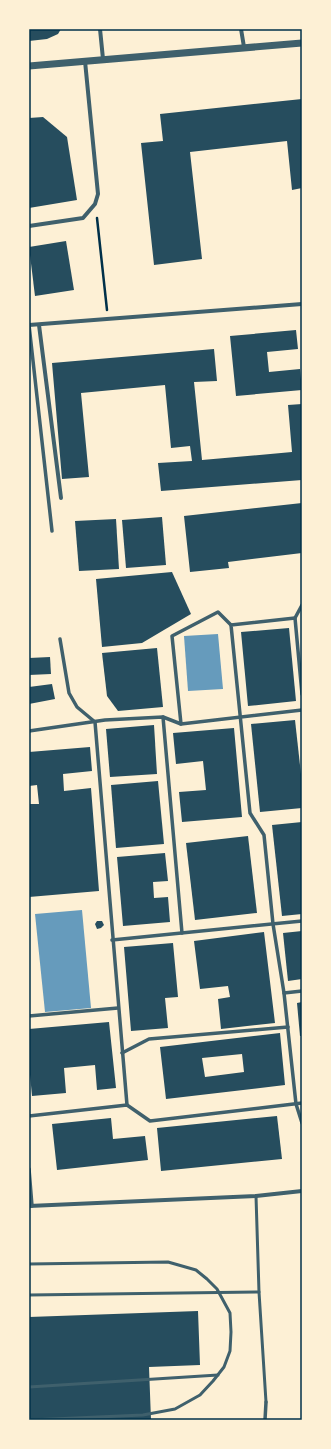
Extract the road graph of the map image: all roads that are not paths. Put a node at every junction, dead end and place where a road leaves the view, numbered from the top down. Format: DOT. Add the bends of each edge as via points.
graph roads {
  1 [pos="100,29"];
  2 [pos="241,29"];
  3 [pos="302,43"];
  4 [pos="244,47"];
  5 [pos="103,59"];
  6 [pos="85,61"];
  7 [pos="29,66"];
  8 [pos="29,226"];
  9 [pos="302,304"];
  10 [pos="39,324"];
  11 [pos="29,325"];
  12 [pos="61,498"];
  13 [pos="52,531"];
  14 [pos="302,606"];
  15 [pos="295,618"];
  16 [pos="231,625"];
  17 [pos="60,640"];
  18 [pos="302,694"];
  19 [pos="302,710"];
  20 [pos="163,717"];
  21 [pos="242,717"];
  22 [pos="94,722"];
  23 [pos="181,724"];
  24 [pos="29,731"];
  25 [pos="302,920"];
  26 [pos="273,924"];
  27 [pos="182,933"];
  28 [pos="112,940"];
  29 [pos="302,991"];
  30 [pos="284,993"];
  31 [pos="118,1008"];
  32 [pos="29,1016"];
  33 [pos="288,1027"];
  34 [pos="122,1053"];
  35 [pos="302,1103"];
  36 [pos="296,1104"];
  37 [pos="127,1105"];
  38 [pos="29,1116"];
  39 [pos="302,1124"];
  40 [pos="29,1169"];
  41 [pos="302,1191"];
  42 [pos="256,1196"];
  43 [pos="31,1206"];
  44 [pos="140,1263"];
  45 [pos="29,1264"];
  46 [pos="258,1292"];
  47 [pos="211,1293"];
  48 [pos="29,1295"];
  49 [pos="218,1375"];
  50 [pos="29,1387"];
  51 [pos="266,1402"];
  52 [pos="30,1420"];
  53 [pos="265,1420"];
  1 -- 5 [label="street"];
  2 -- 4 [label="street"];
  3 -- 4 [label="street"];
  4 -- 5 [label="street"];
  5 -- 6 [label="street"];
  6 -- 7 [label="street"];
  6 -- 8 [label="street" via="98,194 95,204 83,218"];
  9 -- 10 [label="street"];
  10 -- 11 [label="street"];
  10 -- 12 [label="street"];
  11 -- 13 [label="street"];
  14 -- 15 [label="street"];
  15 -- 16 [label="street"];
  15 -- 18 [label="street"];
  16 -- 21 [label="street"];
  16 -- 23 [label="street" via="218,612 172,636"];
  17 -- 22 [label="street" via="69,694 77,707"];
  19 -- 21 [label="street"];
  20 -- 22 [label="street"];
  20 -- 23 [label="street"];
  20 -- 27 [label="street"];
  21 -- 23 [label="street"];
  21 -- 26 [label="street" via="250,813 264,835"];
  22 -- 24 [label="street"];
  22 -- 28 [label="street"];
  25 -- 26 [label="street"];
  26 -- 27 [label="street"];
  26 -- 30 [label="street"];
  27 -- 28 [label="street"];
  28 -- 31 [label="street"];
  29 -- 30 [label="street"];
  30 -- 33 [label="street"];
  31 -- 32 [label="street"];
  31 -- 34 [label="street"];
  33 -- 34 [label="street" via="149,1039"];
  33 -- 36 [label="street"];
  34 -- 37 [label="street"];
  35 -- 36 [label="street"];
  36 -- 37 [label="street" via="150,1121"];
  36 -- 39 [label="street"];
  37 -- 38 [label="street"];
  40 -- 43 [label="street"];
  41 -- 42 [label="street"];
  42 -- 43 [label="street"];
  42 -- 46 [label="lane"];
  44 -- 47 [label="lane" via="168,1262 189,1268 207,1279 212,1288"];
  45 -- 49 [label="lane" via="168,1262 196,1270 217,1289 230,1318 230,1351"];
  46 -- 47 [label="lane"];
  46 -- 51 [label="lane"];
  47 -- 48 [label="lane"];
  49 -- 50 [label="lane"];
  49 -- 52 [label="lane" via="200,1395 175,1409 143,1415"];
  51 -- 53 [label="street"];
}
